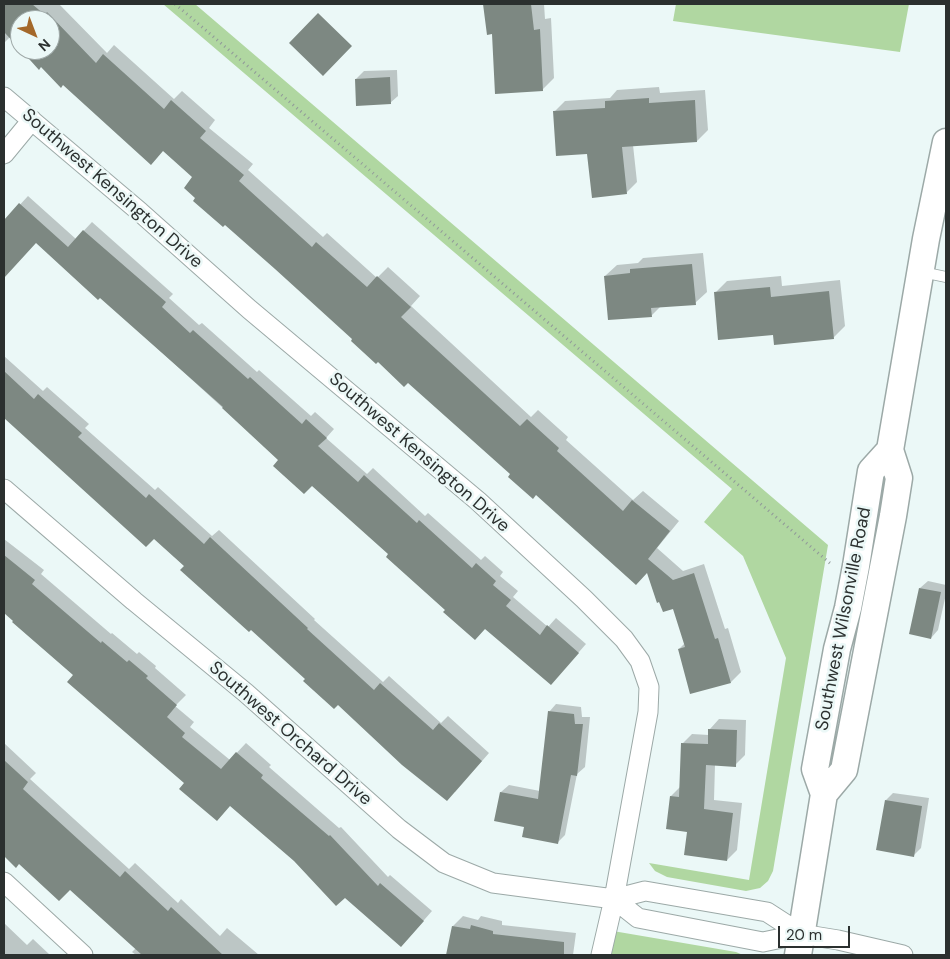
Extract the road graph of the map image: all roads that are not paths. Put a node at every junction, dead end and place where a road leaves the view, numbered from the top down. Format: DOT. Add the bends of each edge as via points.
graph roads {
  1 [pos="4,97"];
  2 [pos="32,120"];
  3 [pos="946,142"];
  4 [pos="4,154"];
  5 [pos="920,271"];
  6 [pos="946,277"];
  7 [pos="4,489"];
  8 [pos="4,882"];
  9 [pos="614,899"];
  10 [pos="799,944"];
  11 [pos="83,955"];
  12 [pos="601,955"];
  13 [pos="903,955"];
  1 -- 2 [label="street, Southwest Kensington Drive"];
  2 -- 4 [label="street"];
  2 -- 9 [label="street, Southwest Kensington Drive" via="249,309 478,501 624,639 640,661 649,687 648,712"];
  3 -- 5 [label="main road, Southwest Wilsonville Road"];
  5 -- 6 [label="lane"];
  5 -- 10 [label="main road, Southwest Wilsonville Road" via="890,450 871,471 856,566 815,769 824,794"];
  7 -- 9 [label="street, Southwest Orchard Drive" via="246,693 399,829 444,862 492,883"];
  8 -- 11 [label="street"];
  9 -- 10 [label="street" via="638,918 763,942"];
  9 -- 10 [label="street, Southwest Orchard Drive" via="645,891 768,912"];
  9 -- 12 [label="street, Southwest Kensington Drive"];
  10 -- 13 [label="street" via="838,940"];
}
